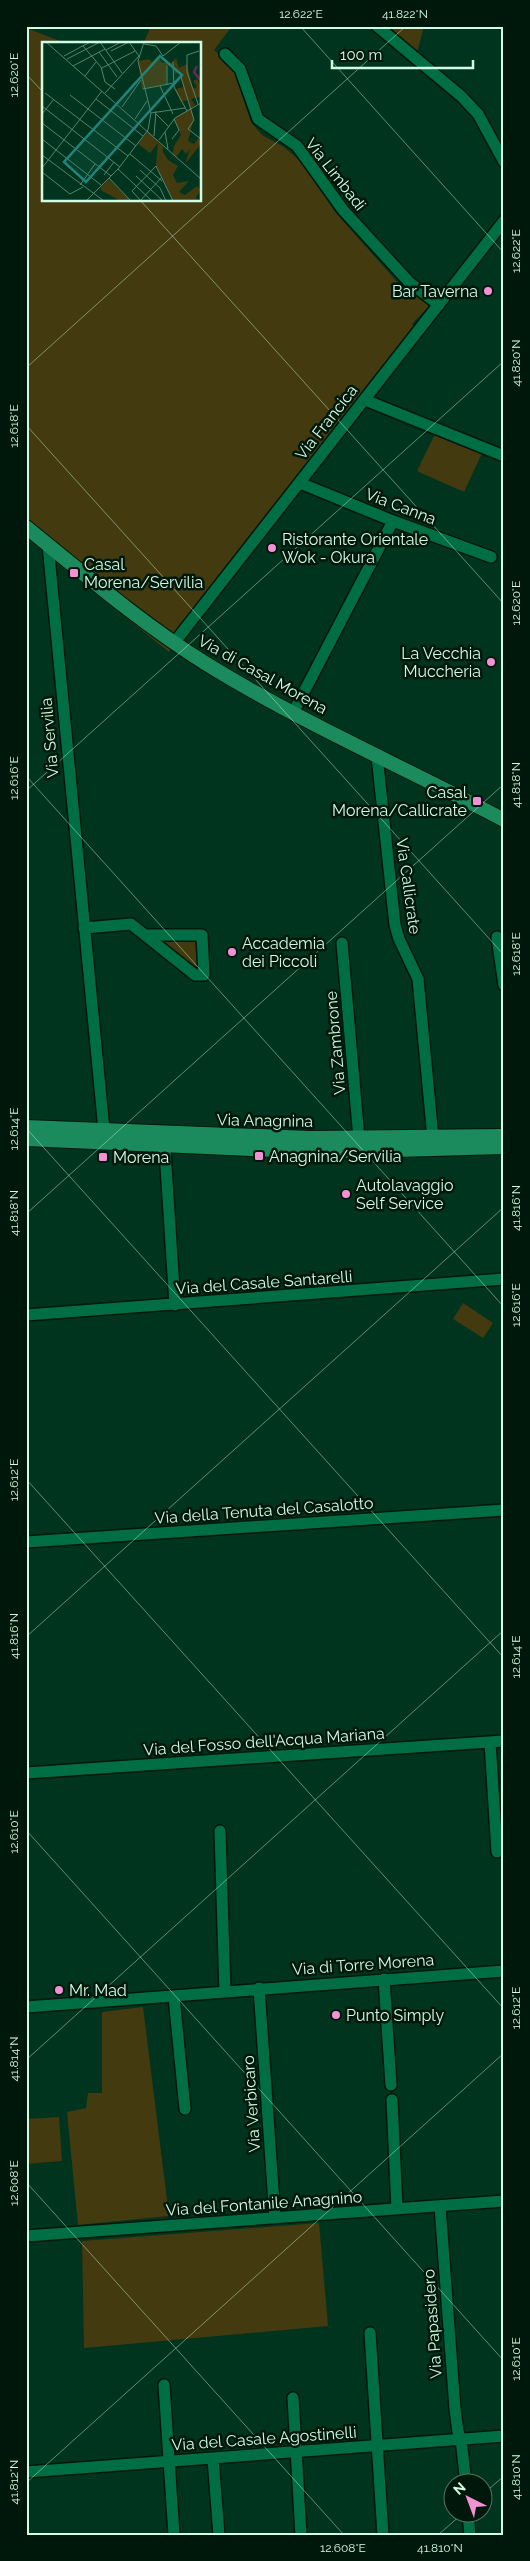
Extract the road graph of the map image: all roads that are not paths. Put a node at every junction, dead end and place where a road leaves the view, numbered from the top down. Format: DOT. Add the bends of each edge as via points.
graph roads {
  1 [pos="377,26"];
  2 [pos="225,54"];
  3 [pos="504,162"];
  4 [pos="504,221"];
  5 [pos="439,305"];
  6 [pos="364,400"];
  7 [pos="504,456"];
  8 [pos="300,483"];
  9 [pos="393,521"];
  10 [pos="26,527"];
  11 [pos="48,545"];
  12 [pos="490,558"];
  13 [pos="174,643"];
  14 [pos="293,713"];
  15 [pos="377,756"];
  16 [pos="504,820"];
  17 [pos="84,928"];
  18 [pos="146,935"];
  19 [pos="497,937"];
  20 [pos="342,943"];
  21 [pos="504,986"];
  22 [pos="26,1126"];
  23 [pos="104,1130"];
  24 [pos="504,1136"];
  25 [pos="433,1138"];
  26 [pos="26,1139"];
  27 [pos="360,1139"];
  28 [pos="162,1146"];
  29 [pos="504,1147"];
  30 [pos="504,1279"];
  31 [pos="175,1305"];
  32 [pos="26,1315"];
  33 [pos="504,1510"];
  34 [pos="26,1542"];
  35 [pos="504,1741"];
  36 [pos="490,1742"];
  37 [pos="26,1773"];
  38 [pos="220,1831"];
  39 [pos="497,1852"];
  40 [pos="504,1971"];
  41 [pos="384,1979"];
  42 [pos="259,1988"];
  43 [pos="225,1992"];
  44 [pos="174,1997"];
  45 [pos="26,2007"];
  46 [pos="391,2086"];
  47 [pos="392,2100"];
  48 [pos="185,2109"];
  49 [pos="504,2201"];
  50 [pos="440,2206"];
  51 [pos="397,2209"];
  52 [pos="275,2218"];
  53 [pos="26,2236"];
  54 [pos="370,2333"];
  55 [pos="164,2385"];
  56 [pos="292,2398"];
  57 [pos="504,2436"];
  58 [pos="461,2439"];
  59 [pos="377,2447"];
  60 [pos="295,2453"];
  61 [pos="213,2459"];
  62 [pos="168,2460"];
  63 [pos="26,2472"];
  64 [pos="465,2474"];
  65 [pos="174,2535"];
  66 [pos="219,2535"];
  67 [pos="301,2535"];
  68 [pos="383,2535"];
  1 -- 3 [label="street" via="478,114"];
  2 -- 5 [label="street, Via Limbadi" via="240,69 258,119 297,146 343,210 409,282"];
  4 -- 5 [label="street, Via Francica"];
  5 -- 6 [label="street, Via Francica"];
  6 -- 7 [label="street"];
  6 -- 8 [label="street, Via Francica"];
  8 -- 9 [label="street, Via Canna"];
  8 -- 13 [label="street, Via Francica"];
  9 -- 12 [label="street, Via Canna"];
  9 -- 14 [label="street"];
  10 -- 11 [label="main road, Via di Casal Morena"];
  11 -- 13 [label="main road, Via di Casal Morena"];
  11 -- 17 [label="street, Via Servilia"];
  13 -- 14 [label="main road, Via di Casal Morena"];
  14 -- 15 [label="main road, Via di Casal Morena"];
  15 -- 16 [label="main road, Via di Casal Morena"];
  15 -- 25 [label="street, Via Callicrate" via="395,925 418,983"];
  17 -- 18 [label="street" via="131,924"];
  17 -- 23 [label="street, Via Servilia"];
  18 -- 18 [label="street" via="195,975 204,975 202,935"];
  19 -- 21 [label="street"];
  20 -- 27 [label="street, Via Zambrone"];
  22 -- 23 [label="main road, Via Anagnina"];
  23 -- 27 [label="main road, Via Anagnina" via="202,1136"];
  24 -- 25 [label="main road, Via Anagnina"];
  25 -- 27 [label="main road, Via Anagnina"];
  26 -- 28 [label="main road, Via Anagnina"];
  28 -- 29 [label="main road, Via Anagnina" via="352,1151"];
  28 -- 31 [label="street" via="165,1151"];
  30 -- 31 [label="street, Via del Casale Santarelli"];
  31 -- 32 [label="street, Via del Casale Santarelli"];
  33 -- 34 [label="street, Via della Tenuta del Casalotto"];
  35 -- 36 [label="street, Via del Fosso dell'Acqua Mariana"];
  36 -- 37 [label="street, Via del Fosso dell'Acqua Mariana"];
  36 -- 39 [label="street"];
  38 -- 43 [label="street"];
  40 -- 41 [label="street, Via di Torre Morena"];
  41 -- 42 [label="street, Via di Torre Morena"];
  41 -- 46 [label="street"];
  42 -- 43 [label="street, Via di Torre Morena"];
  42 -- 52 [label="street, Via Verbicaro"];
  43 -- 44 [label="street, Via di Torre Morena"];
  44 -- 45 [label="street, Via di Torre Morena"];
  44 -- 48 [label="street"];
  47 -- 51 [label="street"];
  49 -- 50 [label="street, Via del Fontanile Anagnino"];
  50 -- 51 [label="street, Via del Fontanile Anagnino"];
  50 -- 58 [label="street, Via Papasidero" via="455,2409"];
  51 -- 52 [label="street, Via del Fontanile Anagnino"];
  52 -- 53 [label="street, Via del Fontanile Anagnino"];
  54 -- 59 [label="street"];
  55 -- 62 [label="street"];
  56 -- 60 [label="street"];
  57 -- 58 [label="street, Via del Casale Agostinelli"];
  58 -- 59 [label="street, Via del Casale Agostinelli"];
  58 -- 64 [label="street, Via Papasidero"];
  59 -- 60 [label="street, Via del Casale Agostinelli"];
  59 -- 68 [label="street"];
  60 -- 61 [label="street, Via del Casale Agostinelli"];
  60 -- 67 [label="street"];
  61 -- 62 [label="street, Via del Casale Agostinelli"];
  61 -- 66 [label="street"];
  62 -- 63 [label="street, Via del Casale Agostinelli"];
  62 -- 65 [label="street"];
}
